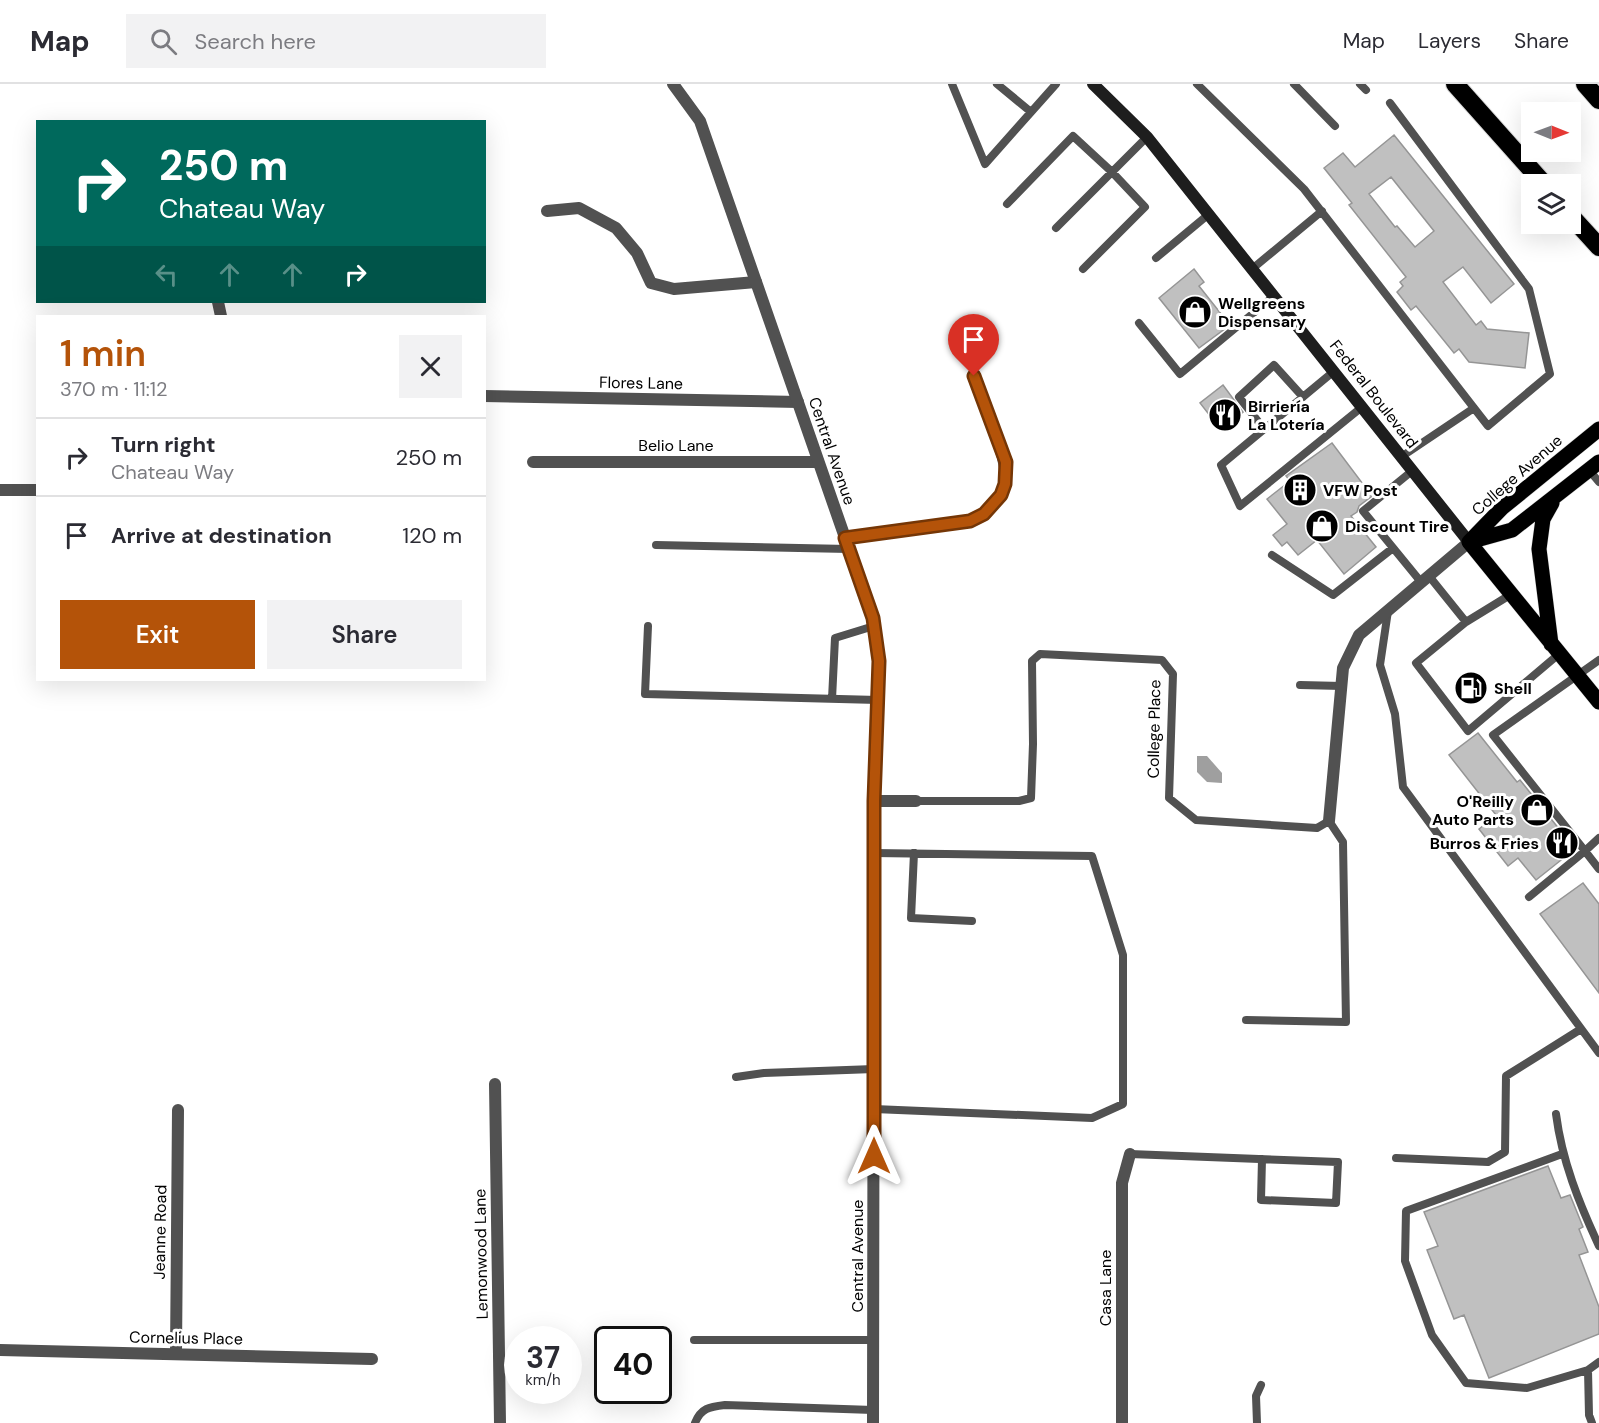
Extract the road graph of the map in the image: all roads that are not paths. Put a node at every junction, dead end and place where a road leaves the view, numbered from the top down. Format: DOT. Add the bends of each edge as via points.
graph roads {
  1 [pos="673,84"];
  2 [pos="952,84"];
  3 [pos="997,84"];
  4 [pos="1056,84"];
  5 [pos="1093,84"];
  6 [pos="1197,84"];
  7 [pos="1294,84"];
  8 [pos="1455,84"];
  9 [pos="1585,84"];
  10 [pos="1599,100"];
  11 [pos="1390,103"];
  12 [pos="1031,111"];
  13 [pos="1335,126"];
  14 [pos="1147,137"];
  15 [pos="1112,172"];
  16 [pos="1535,174"];
  17 [pos="1007,204"];
  18 [pos="547,211"];
  19 [pos="1322,211"];
  20 [pos="1209,214"];
  21 [pos="1056,228"];
  22 [pos="1581,228"];
  23 [pos="1599,248"];
  24 [pos="1156,258"];
  25 [pos="1083,269"];
  26 [pos="1252,269"];
  27 [pos="756,282"];
  28 [pos="1274,296"];
  29 [pos="1139,323"];
  30 [pos="1333,372"];
  31 [pos="974,376"];
  32 [pos="486,396"];
  33 [pos="1303,397"];
  34 [pos="798,402"];
  35 [pos="1362,407"];
  36 [pos="1474,408"];
  37 [pos="1264,429"];
  38 [pos="1599,429"];
  39 [pos="1401,457"];
  40 [pos="533,462"];
  41 [pos="818,462"];
  42 [pos="1594,466"];
  43 [pos="1412,471"];
  44 [pos="1599,482"];
  45 [pos="0,490"];
  46 [pos="36,490"];
  47 [pos="1555,498"];
  48 [pos="1468,542"];
  49 [pos="656,544"];
  50 [pos="847,544"];
  51 [pos="1393,548"];
  52 [pos="1272,555"];
  53 [pos="1425,579"];
  54 [pos="1510,595"];
  55 [pos="1388,610"];
  56 [pos="1466,622"];
  57 [pos="648,626"];
  58 [pos="874,626"];
  59 [pos="1555,649"];
  60 [pos="1599,660"];
  61 [pos="1577,674"];
  62 [pos="1300,685"];
  63 [pos="1342,686"];
  64 [pos="832,699"];
  65 [pos="878,700"];
  66 [pos="1599,702"];
  67 [pos="874,801"];
  68 [pos="916,801"];
  69 [pos="1329,821"];
  70 [pos="1599,838"];
  71 [pos="1585,851"];
  72 [pos="874,853"];
  73 [pos="914,854"];
  74 [pos="1599,869"];
  75 [pos="1529,897"];
  76 [pos="972,921"];
  77 [pos="1246,1020"];
  78 [pos="1581,1029"];
  79 [pos="1599,1053"];
  80 [pos="874,1069"];
  81 [pos="736,1077"];
  82 [pos="495,1084"];
  83 [pos="874,1109"];
  84 [pos="178,1110"];
  85 [pos="1556,1114"];
  86 [pos="1562,1154"];
  87 [pos="1130,1155"];
  88 [pos="1396,1158"];
  89 [pos="1262,1159"];
  90 [pos="1599,1246"];
  91 [pos="694,1340"];
  92 [pos="873,1340"];
  93 [pos="0,1350"];
  94 [pos="176,1354"];
  95 [pos="372,1359"];
  96 [pos="1599,1362"];
  97 [pos="1588,1370"];
  98 [pos="1262,1385"];
  99 [pos="873,1410"];
  100 [pos="500,1423"];
  101 [pos="695,1423"];
  102 [pos="873,1423"];
  103 [pos="1122,1423"];
  104 [pos="1257,1423"];
  105 [pos="1592,1423"];
  1 -- 27 [label="street, Central Avenue" via="700,121"];
  2 -- 12 [label="lane" via="985,164"];
  3 -- 12 [label="lane"];
  4 -- 12 [label="lane"];
  5 -- 14 [label="main road, Federal Boulevard"];
  6 -- 19 [label="lane"];
  7 -- 13 [label="lane"];
  8 -- 16 [label="highway"];
  9 -- 10 [label="highway"];
  11 -- 36 [label="lane" via="1529,289 1550,374 1488,426"];
  14 -- 15 [label="lane"];
  14 -- 20 [label="main road, Federal Boulevard"];
  15 -- 17 [label="lane" via="1073,136"];
  15 -- 21 [label="lane"];
  15 -- 25 [label="lane" via="1145,207"];
  18 -- 27 [label="street" via="579,208 616,228 637,253 651,283 674,289"];
  19 -- 26 [label="lane"];
  19 -- 36 [label="lane"];
  20 -- 24 [label="lane"];
  20 -- 26 [label="main road, Federal Boulevard"];
  22 -- 23 [label="highway"];
  26 -- 28 [label="main road, Federal Boulevard"];
  27 -- 34 [label="street, Central Avenue"];
  28 -- 29 [label="lane" via="1180,374"];
  28 -- 30 [label="main road, Federal Boulevard"];
  30 -- 33 [label="lane"];
  30 -- 35 [label="main road, Federal Boulevard"];
  31 -- 50 [label="street" via="1006,462 1001,495 984,514 970,521"];
  32 -- 34 [label="street, Flores Lane"];
  33 -- 37 [label="lane"];
  33 -- 37 [label="lane" via="1274,365 1239,397"];
  34 -- 41 [label="street, Central Avenue"];
  35 -- 37 [label="lane" via="1240,506 1221,465"];
  35 -- 39 [label="main road, Federal Boulevard"];
  36 -- 39 [label="lane"];
  38 -- 48 [label="main road, College Avenue" via="1502,508"];
  39 -- 43 [label="main road, Federal Boulevard"];
  40 -- 41 [label="street, Belio Lane"];
  41 -- 50 [label="street, Central Avenue"];
  42 -- 44 [label="lane"];
  42 -- 47 [label="main road, College Avenue"];
  43 -- 48 [label="main road, Federal Boulevard"];
  43 -- 51 [label="lane" via="1363,511"];
  45 -- 46 [label="street"];
  47 -- 48 [label="main road, College Avenue" via="1512,530"];
  47 -- 59 [label="main road" via="1543,519 1539,549"];
  48 -- 53 [label="street"];
  48 -- 54 [label="main road, Federal Boulevard"];
  49 -- 50 [label="lane"];
  50 -- 58 [label="street, Central Avenue"];
  51 -- 52 [label="lane" via="1333,595"];
  51 -- 53 [label="lane"];
  53 -- 55 [label="street"];
  53 -- 56 [label="lane"];
  54 -- 56 [label="lane"];
  54 -- 59 [label="main road, Federal Boulevard"];
  55 -- 63 [label="street" via="1359,635 1343,668"];
  55 -- 78 [label="lane" via="1380,665 1395,714 1403,787"];
  56 -- 59 [label="lane" via="1416,663 1468,731"];
  57 -- 64 [label="lane" via="645,694"];
  58 -- 64 [label="lane" via="835,638"];
  58 -- 65 [label="street, Central Avenue" via="879,661"];
  59 -- 61 [label="main road, Federal Boulevard"];
  60 -- 61 [label="lane"];
  61 -- 66 [label="main road, Federal Boulevard"];
  61 -- 71 [label="lane" via="1493,735"];
  62 -- 63 [label="lane"];
  63 -- 69 [label="street"];
  64 -- 65 [label="lane"];
  65 -- 67 [label="street, Central Avenue"];
  67 -- 68 [label="street, College Place"];
  67 -- 72 [label="street, Central Avenue"];
  68 -- 69 [label="lane, College Place" via="1031,798 1032,661 1040,654 1063,655 1162,660 1173,674 1169,798 1196,820 1317,828"];
  69 -- 77 [label="lane" via="1343,842 1346,1022"];
  70 -- 71 [label="lane"];
  71 -- 74 [label="lane"];
  71 -- 75 [label="lane"];
  72 -- 73 [label="lane"];
  72 -- 80 [label="street, Central Avenue"];
  73 -- 76 [label="lane" via="911,918"];
  73 -- 83 [label="lane" via="1092,856 1122,955 1124,1104 1092,1118"];
  78 -- 79 [label="lane"];
  78 -- 88 [label="lane" via="1506,1076 1505,1152 1488,1162"];
  80 -- 81 [label="lane"];
  80 -- 83 [label="street, Central Avenue"];
  82 -- 100 [label="street, Lemonwood Lane"];
  83 -- 92 [label="street, Central Avenue"];
  84 -- 94 [label="street, Jeanne Road"];
  85 -- 86 [label="lane"];
  86 -- 90 [label="lane"];
  86 -- 97 [label="lane" via="1406,1211 1405,1261 1432,1335 1466,1383 1527,1388"];
  87 -- 89 [label="lane"];
  87 -- 103 [label="street, Casa Lane" via="1122,1183"];
  89 -- 89 [label="lane" via="1338,1162 1336,1203 1261,1200"];
  91 -- 92 [label="lane"];
  92 -- 99 [label="street, Central Avenue"];
  93 -- 94 [label="street, Cornelius Place"];
  94 -- 95 [label="street, Cornelius Place"];
  96 -- 97 [label="lane"];
  97 -- 105 [label="lane"];
  98 -- 104 [label="lane" via="1256,1396"];
  99 -- 101 [label="lane" via="724,1405 711,1406 699,1413"];
  99 -- 102 [label="street, Central Avenue"];
}
